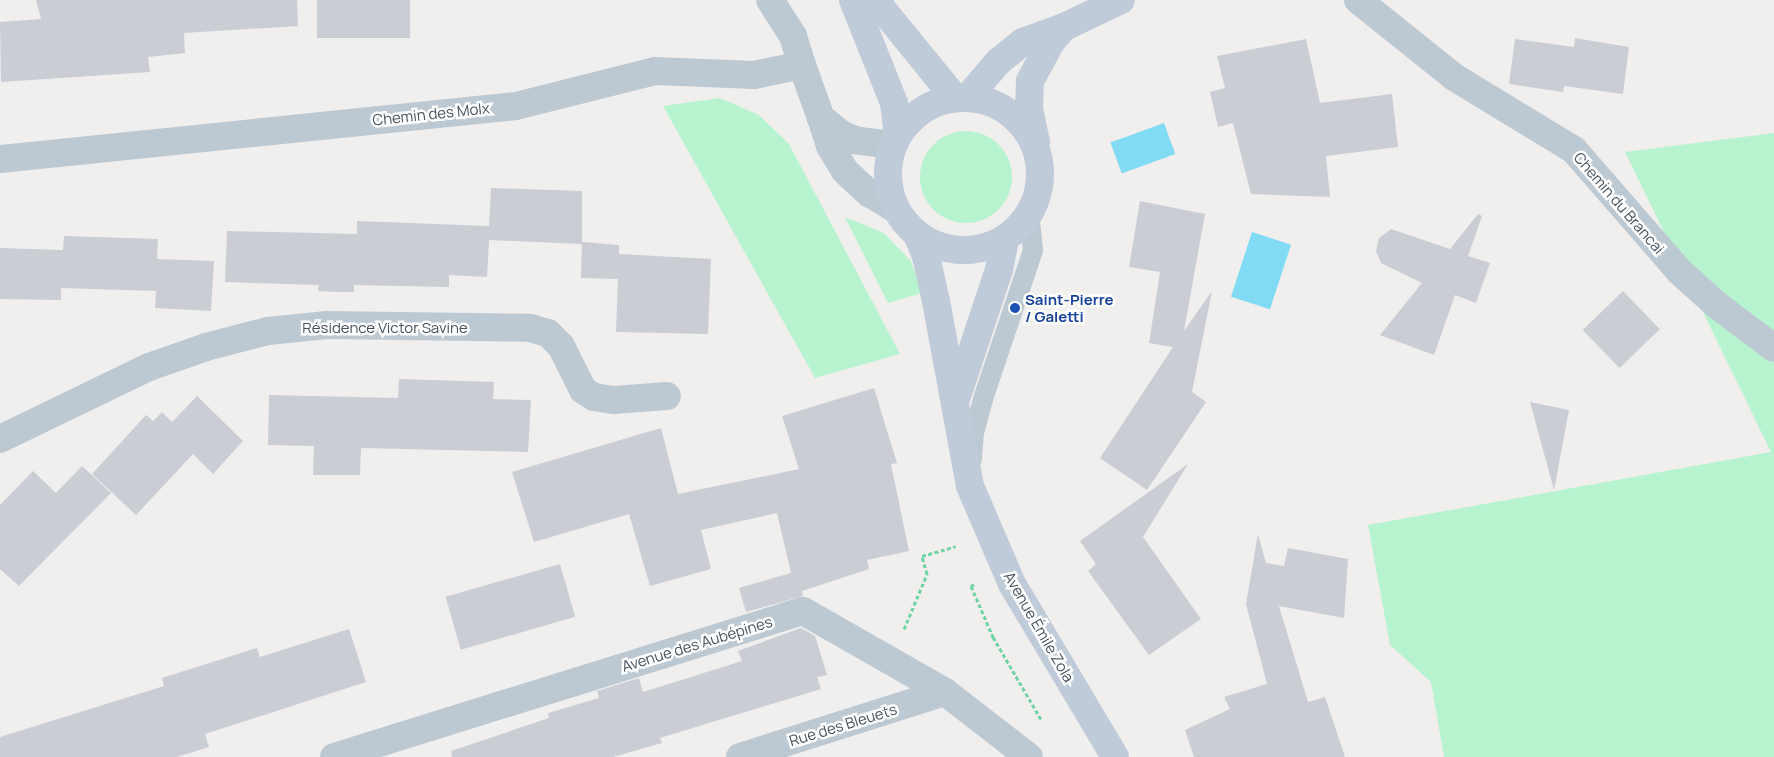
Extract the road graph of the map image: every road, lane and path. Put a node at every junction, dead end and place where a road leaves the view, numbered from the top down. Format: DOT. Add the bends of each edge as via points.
graph roads {
  1 [pos="770,0"];
  2 [pos="853,0"];
  3 [pos="875,0"];
  4 [pos="1122,0"];
  5 [pos="1358,0"];
  6 [pos="1064,27"];
  7 [pos="802,65"];
  8 [pos="961,97"];
  9 [pos="821,118"];
  10 [pos="895,141"];
  11 [pos="1037,147"];
  12 [pos="0,159"];
  13 [pos="896,209"];
  14 [pos="1029,214"];
  15 [pos="917,234"];
  16 [pos="1005,239"];
  17 [pos="1774,348"];
  18 [pos="667,396"];
  19 [pos="954,403"];
  20 [pos="0,439"];
  21 [pos="970,486"];
  22 [pos="964,544"];
  23 [pos="971,586"];
  24 [pos="900,637"];
  25 [pos="945,692"];
  26 [pos="1043,727"];
  27 [pos="334,757"];
  28 [pos="740,757"];
  29 [pos="1029,757"];
  30 [pos="1116,757"];
  1 -- 7 [label="street" via="793,36"];
  2 -- 10 [label="street" via="894,104"];
  3 -- 8 [label="street"];
  4 -- 6 [label="street"];
  5 -- 17 [label="street, Chemin du Brancai" via="1454,77 1574,150 1679,271 1718,306"];
  6 -- 8 [label="street" via="1023,42"];
  6 -- 11 [label="street" via="1051,42 1030,81 1030,109"];
  7 -- 9 [label="street"];
  7 -- 12 [label="street, Chemin des Molx" via="754,75 655,71 516,106"];
  8 -- 10 [label="street" via="921,110"];
  8 -- 11 [label="street" via="1005,108 1024,125"];
  9 -- 10 [label="street" via="841,134 855,140"];
  9 -- 13 [label="street" via="830,146 845,171 869,193"];
  10 -- 13 [label="street" via="888,178"];
  11 -- 14 [label="street" via="1041,181"];
  13 -- 15 [label="street"];
  14 -- 16 [label="street"];
  14 -- 21 [label="lane" via="1033,250 974,433"];
  15 -- 16 [label="street" via="930,243 960,250 992,245"];
  15 -- 19 [label="street, Avenue Émile Zola" via="928,265"];
  16 -- 19 [label="street, Avenue Émile Zola" via="999,270"];
  18 -- 20 [label="street, Résidence Victor Savine" via="614,400 594,397 584,390 561,346 548,332 530,328 327,325 268,331 148,367"];
  19 -- 21 [label="street, Avenue Émile Zola"];
  21 -- 30 [label="street, Avenue Émile Zola" via="1012,584"];
  22 -- 24 [label="path" via="922,556 926,574"];
  23 -- 26 [label="path" via="993,637 1041,718"];
  25 -- 27 [label="street, Avenue des Aubépines" via="803,611"];
  25 -- 28 [label="street, Rue des Bleuets"];
  25 -- 29 [label="street, Avenue des Aubépines"];
}
